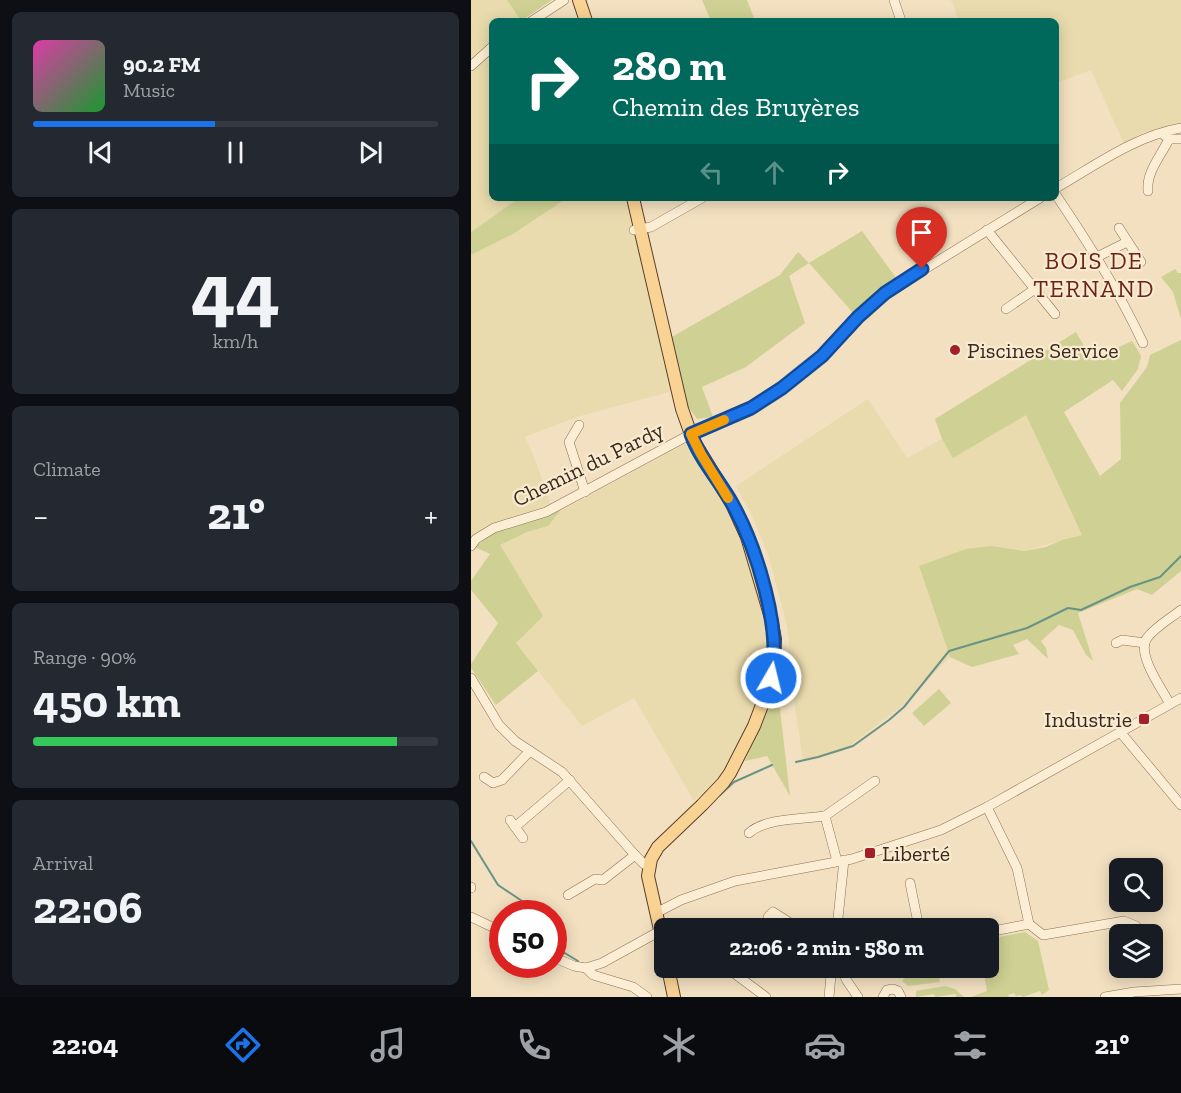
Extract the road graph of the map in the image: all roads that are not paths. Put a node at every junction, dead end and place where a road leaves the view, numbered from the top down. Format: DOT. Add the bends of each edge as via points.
graph roads {
  1 [pos="564,0"];
  2 [pos="579,0"];
  3 [pos="588,0"];
  4 [pos="894,0"];
  5 [pos="537,18"];
  6 [pos="585,18"];
  7 [pos="592,18"];
  8 [pos="900,18"];
  9 [pos="489,50"];
  10 [pos="471,66"];
  11 [pos="1181,128"];
  12 [pos="1160,133"];
  13 [pos="1169,139"];
  14 [pos="1181,139"];
  15 [pos="1059,186"];
  16 [pos="1148,191"];
  17 [pos="1059,199"];
  18 [pos="628,201"];
  19 [pos="633,201"];
  20 [pos="697,201"];
  21 [pos="1035,201"];
  22 [pos="1119,228"];
  23 [pos="638,230"];
  24 [pos="987,230"];
  25 [pos="1127,242"];
  26 [pos="1098,257"];
  27 [pos="1141,262"];
  28 [pos="1035,289"];
  29 [pos="1006,309"];
  30 [pos="1055,314"];
  31 [pos="1143,343"];
  32 [pos="579,424"];
  33 [pos="691,434"];
  34 [pos="585,492"];
  35 [pos="471,546"];
  36 [pos="1181,610"];
  37 [pos="1145,643"];
  38 [pos="1116,644"];
  39 [pos="472,682"];
  40 [pos="1181,698"];
  41 [pos="1170,704"];
  42 [pos="1121,733"];
  43 [pos="530,751"];
  44 [pos="484,777"];
  45 [pos="570,780"];
  46 [pos="875,781"];
  47 [pos="1181,805"];
  48 [pos="987,807"];
  49 [pos="825,816"];
  50 [pos="749,832"];
  51 [pos="523,838"];
  52 [pos="635,855"];
  53 [pos="841,861"];
  54 [pos="649,866"];
  55 [pos="910,883"];
  56 [pos="568,895"];
  57 [pos="656,913"];
  58 [pos="471,917"];
  59 [pos="768,917"];
  60 [pos="657,918"];
  61 [pos="784,918"];
  62 [pos="838,918"];
  63 [pos="917,918"];
  64 [pos="1029,924"];
  65 [pos="1131,924"];
  66 [pos="489,925"];
  67 [pos="999,930"];
  68 [pos="654,934"];
  69 [pos="567,963"];
  70 [pos="586,968"];
  71 [pos="669,978"];
  72 [pos="740,978"];
  73 [pos="831,978"];
  74 [pos="845,978"];
  75 [pos="1181,989"];
  76 [pos="647,997"];
  77 [pos="673,997"];
  78 [pos="766,997"];
  79 [pos="829,997"];
  80 [pos="858,997"];
  81 [pos="883,997"];
  82 [pos="901,997"];
  83 [pos="1105,997"];
  1 -- 5 [label="street"];
  2 -- 6 [label="main road"];
  3 -- 7 [label="main road"];
  4 -- 8 [label="street"];
  9 -- 10 [label="street"];
  11 -- 12 [label="street"];
  12 -- 13 [label="street"];
  12 -- 15 [label="street"];
  13 -- 14 [label="street"];
  13 -- 16 [label="street" via="1147,182"];
  17 -- 26 [label="street"];
  18 -- 23 [label="main road"];
  19 -- 23 [label="main road"];
  20 -- 23 [label="street" via="651,227"];
  21 -- 24 [label="street, Chemin du Pardy"];
  22 -- 25 [label="street"];
  23 -- 33 [label="main road"];
  24 -- 28 [label="street"];
  24 -- 33 [label="street, Chemin du Pardy" via="885,293 822,356 782,388 751,408"];
  25 -- 26 [label="street"];
  25 -- 27 [label="street"];
  26 -- 31 [label="street"];
  28 -- 29 [label="street"];
  28 -- 30 [label="street"];
  32 -- 34 [label="street" via="569,442"];
  33 -- 34 [label="street, Chemin du Pardy"];
  33 -- 54 [label="main road" via="747,537 764,591 774,639 774,661 761,710 739,757 716,791 658,847"];
  34 -- 35 [label="street, Chemin du Pardy" via="546,512 494,528"];
  36 -- 37 [label="street"];
  37 -- 38 [label="street" via="1122,640"];
  37 -- 41 [label="street" via="1146,658"];
  39 -- 43 [label="street" via="499,725"];
  40 -- 41 [label="street"];
  41 -- 42 [label="street"];
  42 -- 47 [label="street"];
  42 -- 48 [label="street"];
  43 -- 44 [label="street" via="503,780 493,783"];
  43 -- 45 [label="street"];
  45 -- 51 [label="street" via="513,824"];
  45 -- 52 [label="street"];
  46 -- 49 [label="street"];
  48 -- 53 [label="street" via="941,830"];
  48 -- 64 [label="street" via="1017,868"];
  49 -- 50 [label="street" via="773,822 755,826"];
  49 -- 53 [label="street"];
  52 -- 54 [label="street"];
  52 -- 56 [label="street" via="603,880 595,879"];
  53 -- 57 [label="street" via="735,881"];
  53 -- 62 [label="street"];
  54 -- 57 [label="main road"];
  55 -- 63 [label="street"];
  57 -- 60 [label="main road"];
  58 -- 66 [label="street"];
  59 -- 61 [label="street" via="773,912"];
  64 -- 65 [label="street" via="1043,935 1124,921"];
  64 -- 67 [label="street"];
  68 -- 70 [label="street"];
  69 -- 70 [label="street"];
  70 -- 76 [label="street" via="593,975 633,987"];
  71 -- 77 [label="main road"];
  72 -- 78 [label="street"];
  73 -- 79 [label="street"];
  74 -- 80 [label="street"];
  75 -- 83 [label="street"];
  81 -- 82 [label="street" via="893,988"];
}
